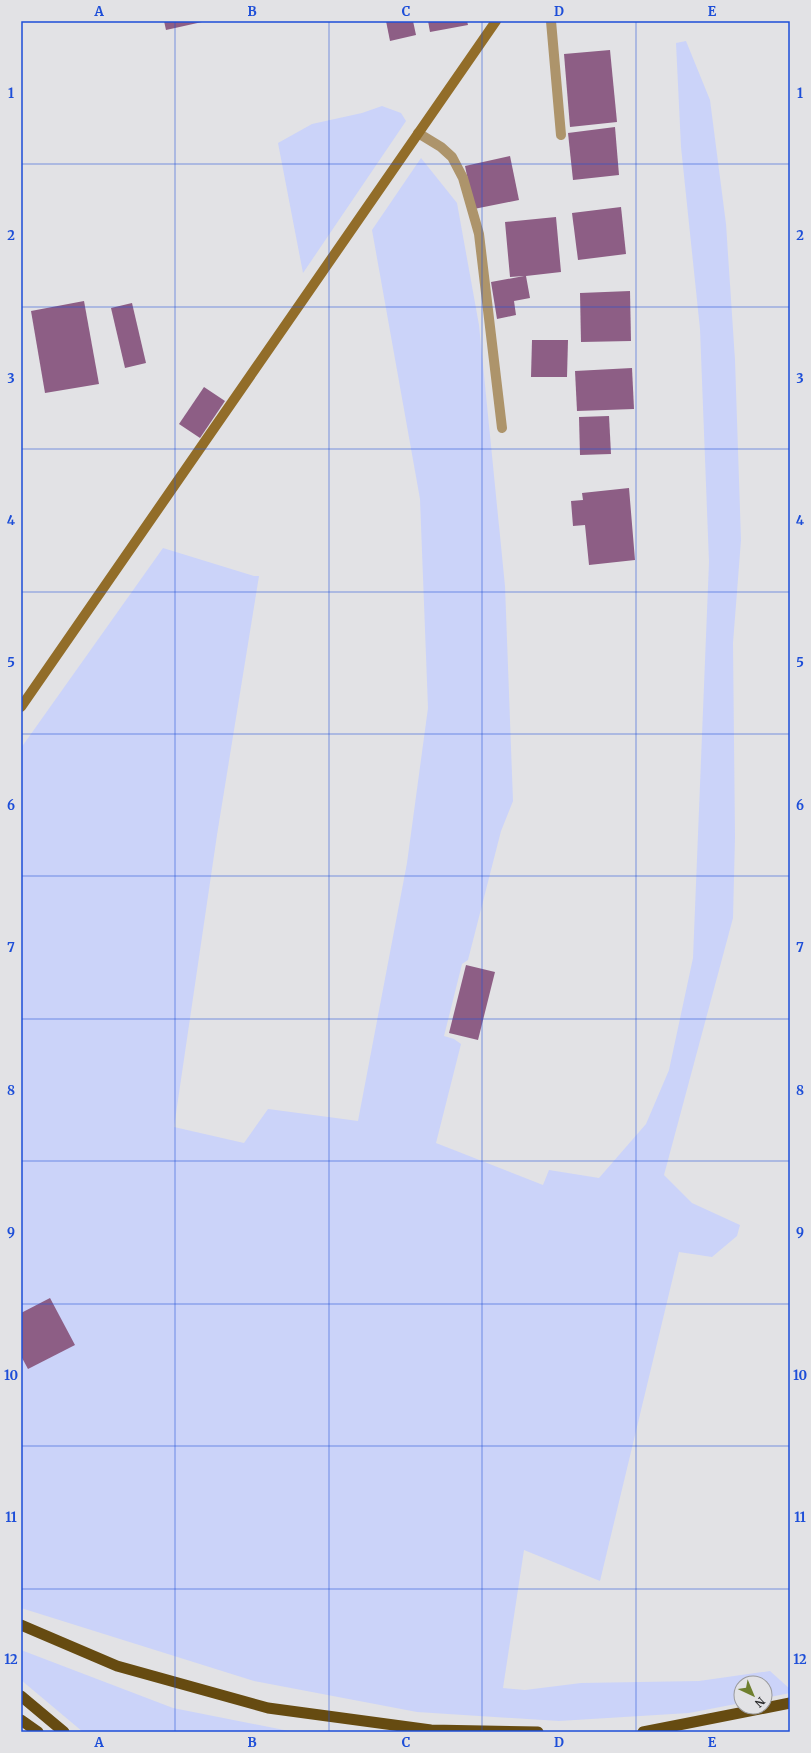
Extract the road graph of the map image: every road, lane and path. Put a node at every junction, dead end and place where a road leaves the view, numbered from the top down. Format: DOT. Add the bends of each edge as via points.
graph roads {
  1 [pos="496,21"];
  2 [pos="551,21"];
  3 [pos="418,133"];
  4 [pos="561,135"];
  5 [pos="502,428"];
  6 [pos="21,707"];
  7 [pos="21,1626"];
  8 [pos="21,1696"];
  9 [pos="790,1704"];
  10 [pos="21,1720"];
  11 [pos="38,1732"];
  12 [pos="64,1732"];
  13 [pos="538,1732"];
  14 [pos="643,1732"];
  1 -- 3 [label="main road"];
  2 -- 4 [label="lane"];
  3 -- 5 [label="lane" via="452,157 465,185 479,234"];
  3 -- 6 [label="main road"];
  7 -- 13 [label="highway" via="117,1666 268,1708 431,1730"];
  8 -- 12 [label="highway"];
  9 -- 14 [label="highway"];
  10 -- 11 [label="highway"];
}
